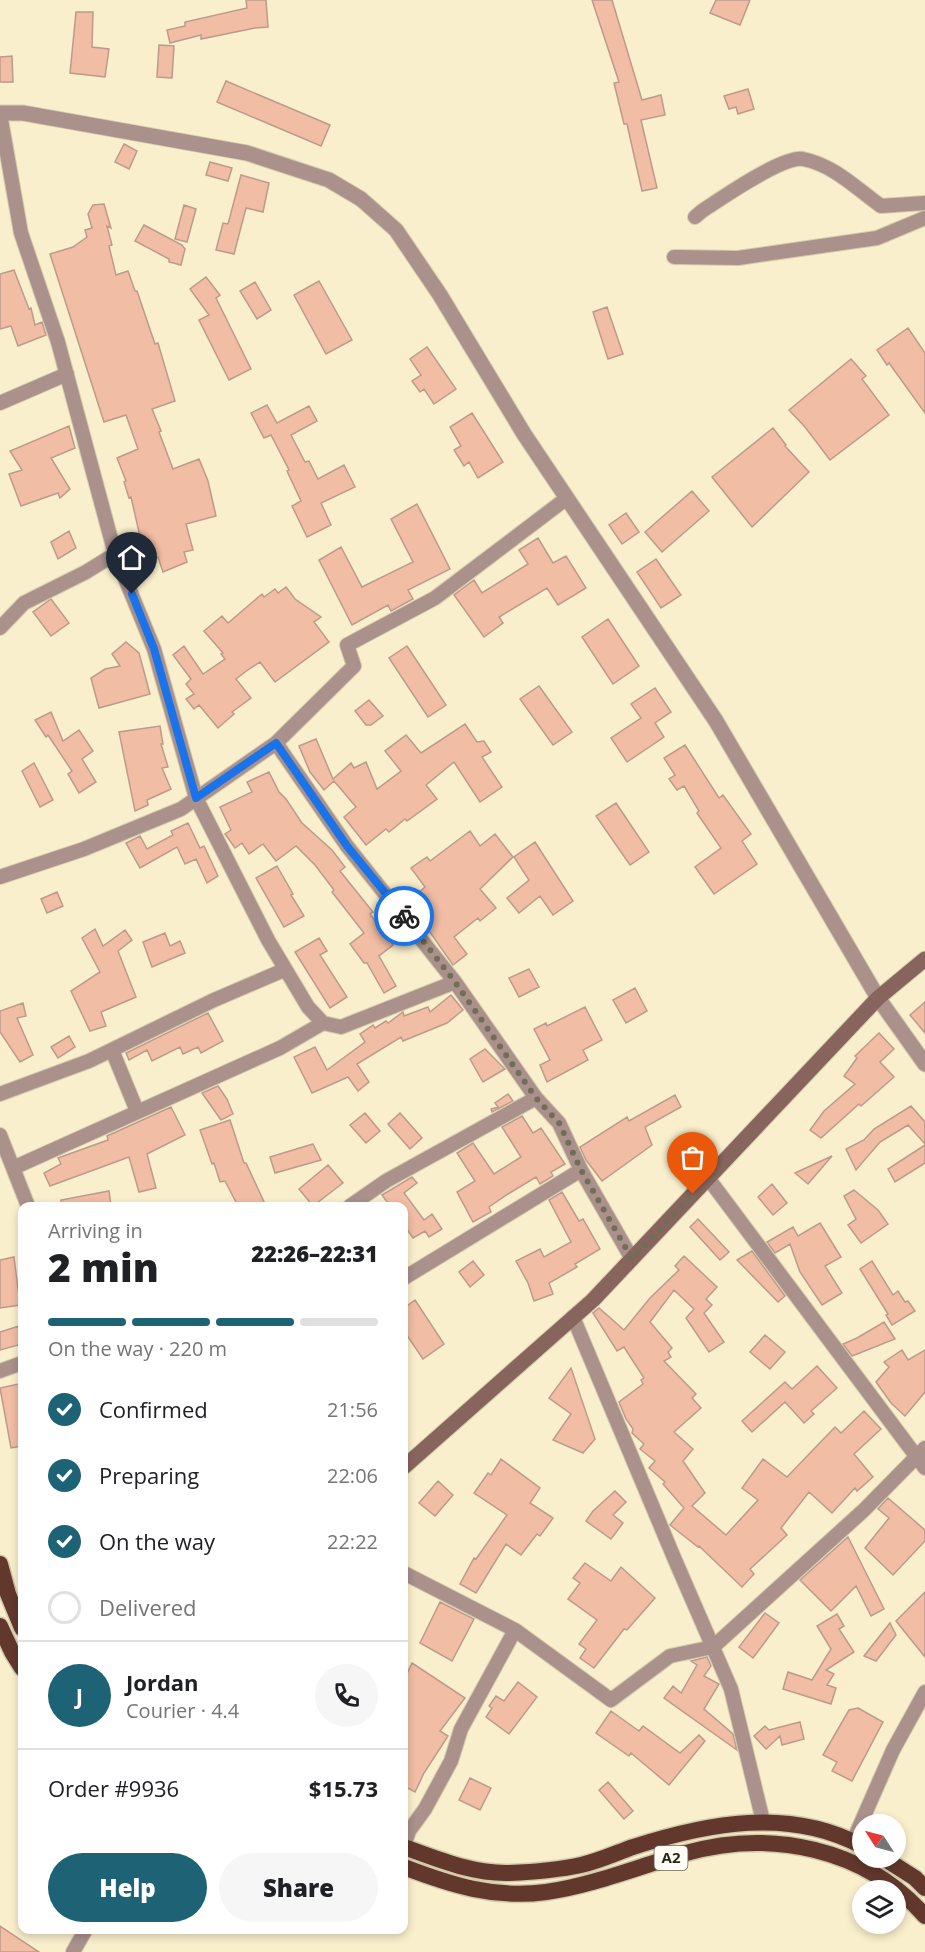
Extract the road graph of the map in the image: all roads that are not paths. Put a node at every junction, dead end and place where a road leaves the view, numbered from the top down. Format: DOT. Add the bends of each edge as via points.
graph roads {
  1 [pos="0,113"];
  2 [pos="925,203"];
  3 [pos="695,217"];
  4 [pos="925,218"];
  5 [pos="674,257"];
  6 [pos="67,375"];
  7 [pos="0,403"];
  8 [pos="567,498"];
  9 [pos="115,554"];
  10 [pos="0,628"];
  11 [pos="276,743"];
  12 [pos="196,798"];
  13 [pos="0,876"];
  14 [pos="925,959"];
  15 [pos="284,970"];
  16 [pos="455,982"];
  17 [pos="878,998"];
  18 [pos="323,1023"];
  19 [pos="112,1050"];
  20 [pos="925,1064"];
  21 [pos="0,1094"];
  22 [pos="536,1098"];
  23 [pos="137,1111"];
  24 [pos="0,1135"];
  25 [pos="13,1168"];
  26 [pos="581,1170"];
  27 [pos="708,1178"];
  28 [pos="26,1202"];
  29 [pos="356,1202"];
  30 [pos="632,1259"];
  31 [pos="408,1276"];
  32 [pos="573,1317"];
  33 [pos="18,1364"];
  34 [pos="0,1371"];
  35 [pos="921,1452"];
  36 [pos="408,1463"];
  37 [pos="925,1468"];
  38 [pos="0,1564"];
  39 [pos="408,1575"];
  40 [pos="18,1618"];
  41 [pos="0,1626"];
  42 [pos="515,1630"];
  43 [pos="713,1647"];
  44 [pos="18,1662"];
  45 [pos="925,1692"];
  46 [pos="869,1814"];
  47 [pos="763,1821"];
  48 [pos="408,1834"];
  49 [pos="852,1842"];
  50 [pos="408,1848"];
  51 [pos="899,1868"];
  52 [pos="408,1869"];
  53 [pos="925,1888"];
  54 [pos="925,1916"];
  55 [pos="83,1934"];
  56 [pos="73,1952"];
  1 -- 6 [label="street" via="21,233"];
  1 -- 8 [label="street" via="23,113 247,153 329,180 361,199 396,230 415,256"];
  2 -- 3 [label="street" via="881,206 850,181 801,159 789,160 767,171"];
  4 -- 5 [label="street" via="877,238 738,258"];
  6 -- 7 [label="street"];
  6 -- 9 [label="street"];
  8 -- 11 [label="street" via="435,598 347,645 354,666"];
  8 -- 17 [label="street" via="716,721"];
  9 -- 10 [label="street" via="24,603"];
  9 -- 12 [label="street" via="154,649"];
  11 -- 12 [label="street"];
  11 -- 16 [label="street" via="347,846"];
  12 -- 13 [label="street" via="181,809 84,849"];
  12 -- 15 [label="street"];
  14 -- 17 [label="main road"];
  15 -- 18 [label="street"];
  15 -- 19 [label="street"];
  16 -- 18 [label="street" via="341,1027"];
  16 -- 22 [label="street"];
  17 -- 20 [label="street"];
  17 -- 27 [label="main road"];
  18 -- 23 [label="street" via="280,1048"];
  19 -- 21 [label="street"];
  19 -- 23 [label="street"];
  22 -- 26 [label="street" via="559,1123"];
  22 -- 29 [label="street" via="386,1181"];
  23 -- 25 [label="street"];
  24 -- 25 [label="street"];
  25 -- 28 [label="street"];
  26 -- 30 [label="street"];
  26 -- 31 [label="street"];
  27 -- 30 [label="main road"];
  27 -- 35 [label="street"];
  30 -- 32 [label="main road"];
  32 -- 36 [label="main road"];
  32 -- 43 [label="street"];
  33 -- 34 [label="street"];
  35 -- 37 [label="street"];
  35 -- 43 [label="street" via="864,1510"];
  38 -- 40 [label="highway"];
  39 -- 42 [label="street"];
  41 -- 44 [label="highway"];
  42 -- 43 [label="street" via="611,1700 670,1656"];
  42 -- 48 [label="street" via="461,1729 452,1761"];
  43 -- 47 [label="street" via="731,1689"];
  45 -- 46 [label="street" via="893,1750"];
  47 -- 49 [label="highway, A2" via="796,1825"];
  47 -- 50 [label="highway, A2" via="714,1826 583,1865 532,1871 484,1872"];
  51 -- 53 [label="highway"];
  52 -- 54 [label="highway, A2" via="473,1890 505,1894 544,1892 579,1886 725,1844 765,1842 802,1846 867,1869"];
  55 -- 56 [label="street"];
}
